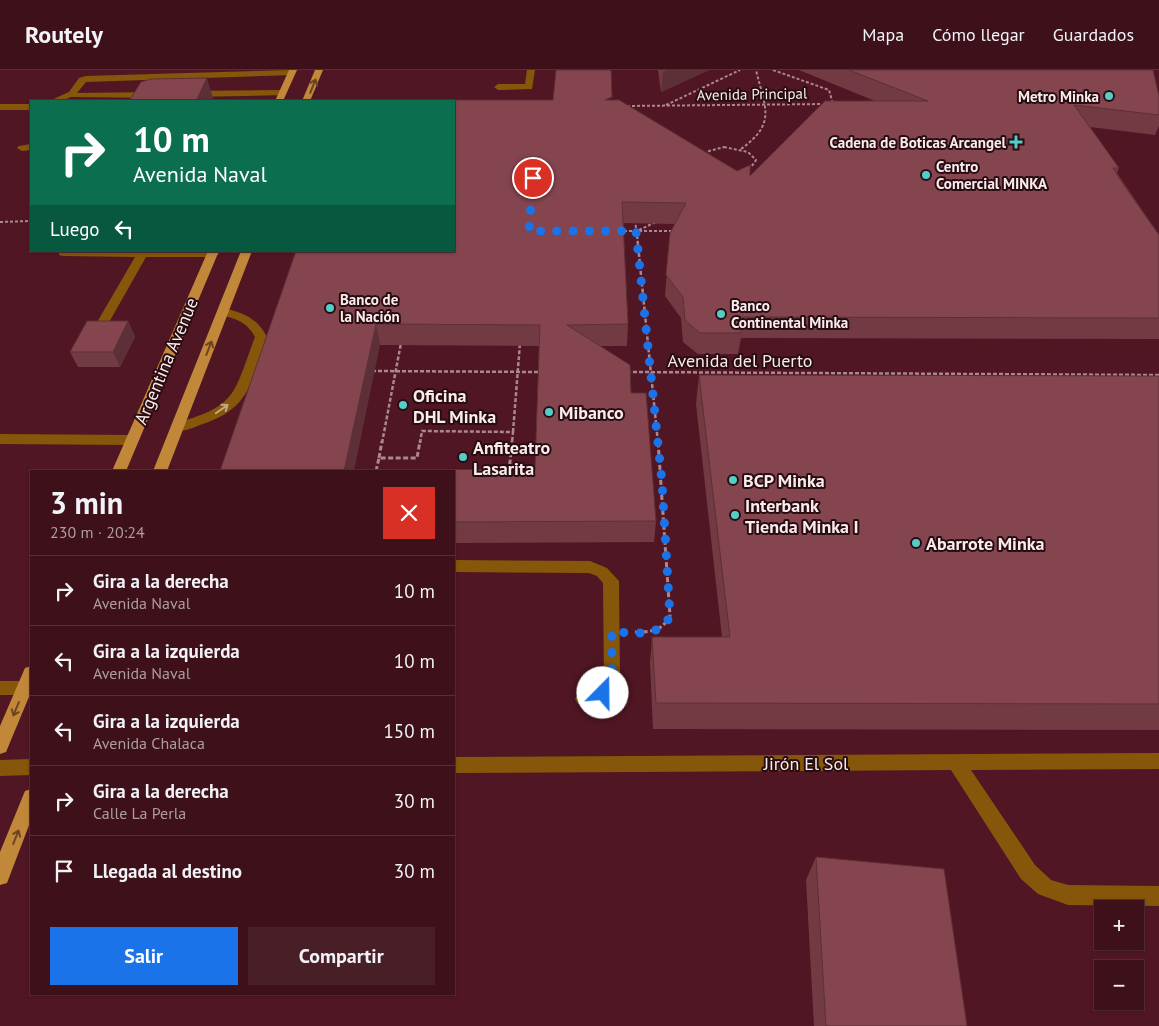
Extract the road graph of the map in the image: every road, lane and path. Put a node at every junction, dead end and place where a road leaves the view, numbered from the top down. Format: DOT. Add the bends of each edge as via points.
graph roads {
  1 [pos="319,70"];
  2 [pos="531,70"];
  3 [pos="740,70"];
  4 [pos="756,70"];
  5 [pos="773,70"];
  6 [pos="292,72"];
  7 [pos="192,75"];
  8 [pos="498,87"];
  9 [pos="72,94"];
  10 [pos="163,95"];
  11 [pos="281,97"];
  12 [pos="57,100"];
  13 [pos="306,100"];
  14 [pos="764,105"];
  15 [pos="623,106"];
  16 [pos="664,106"];
  17 [pos="0,107"];
  18 [pos="30,107"];
  19 [pos="741,149"];
  20 [pos="634,213"];
  21 [pos="30,221"];
  22 [pos="658,221"];
  23 [pos="0,222"];
  24 [pos="616,231"];
  25 [pos="636,231"];
  26 [pos="681,231"];
  27 [pos="214,252"];
  28 [pos="247,252"];
  29 [pos="63,253"];
  30 [pos="143,253"];
  31 [pos="223,312"];
  32 [pos="102,324"];
  33 [pos="403,334"];
  34 [pos="521,334"];
  35 [pos="368,371"];
  36 [pos="396,371"];
  37 [pos="518,372"];
  38 [pos="546,372"];
  39 [pos="622,372"];
  40 [pos="651,372"];
  41 [pos="1159,375"];
  42 [pos="178,427"];
  43 [pos="513,432"];
  44 [pos="0,439"];
  45 [pos="132,440"];
  46 [pos="379,458"];
  47 [pos="119,470"];
  48 [pos="160,470"];
  49 [pos="376,470"];
  50 [pos="508,480"];
  51 [pos="455,566"];
  52 [pos="612,632"];
  53 [pos="28,680"];
  54 [pos="0,688"];
  55 [pos="584,699"];
  56 [pos="0,746"];
  57 [pos="1159,761"];
  58 [pos="956,762"];
  59 [pos="455,765"];
  60 [pos="30,767"];
  61 [pos="0,768"];
  62 [pos="30,800"];
  63 [pos="0,876"];
  64 [pos="1159,896"];
  13 -- 1 [label="main road, one-way"];
  2 -- 8 [label="street" via="529,87"];
  3 -- 16 [label="path"];
  4 -- 14 [label="path"];
  5 -- 14 [label="path, Avenida Principal" via="829,90 833,104"];
  6 -- 7 [label="street"];
  6 -- 11 [label="main road"];
  7 -- 9 [label="street" via="86,79"];
  7 -- 11 [label="street" via="182,95"];
  9 -- 10 [label="street"];
  9 -- 12 [label="street"];
  14 -- 16 [label="path, Avenida Principal"];
  14 -- 19 [label="path" via="765,128"];
  15 -- 16 [label="path, Avenida Principal"];
  17 -- 18 [label="street"];
  19 -- 19 [label="path" via="716,148 704,159 718,171 744,171 751,168 756,160"];
  20 -- 25 [label="path"];
  21 -- 23 [label="path"];
  22 -- 25 [label="path"];
  24 -- 25 [label="path"];
  25 -- 26 [label="path"];
  25 -- 40 [label="path"];
  27 -- 30 [label="street"];
  27 -- 45 [label="main road, Argentina Avenue"];
  28 -- 31 [label="main road, Argentina Avenue"];
  29 -- 30 [label="street"];
  30 -- 32 [label="street"];
  42 -- 31 [label="main road, Argentina Avenue, one-way"];
  42 -- 31 [label="street, one-way" via="207,419 239,395 260,337 256,326 244,317"];
  33 -- 36 [label="path"];
  34 -- 37 [label="path"];
  35 -- 36 [label="path"];
  36 -- 37 [label="path"];
  36 -- 46 [label="path"];
  37 -- 38 [label="path"];
  37 -- 43 [label="path"];
  39 -- 40 [label="path, Avenida del Puerto"];
  40 -- 41 [label="path, Avenida del Puerto"];
  40 -- 52 [label="path" via="670,616 665,626 654,632"];
  42 -- 48 [label="main road, Argentina Avenue"];
  43 -- 46 [label="path" via="422,431 417,458"];
  43 -- 50 [label="path"];
  44 -- 45 [label="street"];
  45 -- 47 [label="main road, Argentina Avenue"];
  46 -- 49 [label="path"];
  51 -- 52 [label="street" via="590,567 602,572 611,581"];
  52 -- 55 [label="street" via="612,680 603,693"];
  53 -- 54 [label="street"];
  53 -- 56 [label="main road, one-way"];
  57 -- 58 [label="street, Jirón El Sol"];
  58 -- 59 [label="street, Jirón El Sol"];
  58 -- 64 [label="street" via="1028,872 1045,887 1068,895"];
  60 -- 61 [label="street"];
  63 -- 62 [label="main road, one-way"];
}
